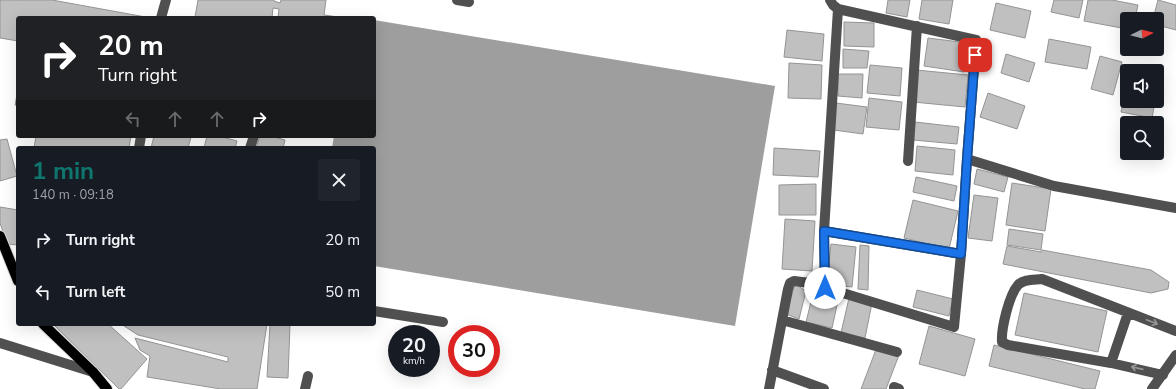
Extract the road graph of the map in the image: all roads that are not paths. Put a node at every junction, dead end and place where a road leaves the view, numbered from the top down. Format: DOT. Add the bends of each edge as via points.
graph roads {
  1 [pos="162,0"];
  2 [pos="457,0"];
  3 [pos="830,0"];
  4 [pos="469,2"];
  5 [pos="838,9"];
  6 [pos="161,16"];
  7 [pos="917,26"];
  8 [pos="967,159"];
  9 [pos="908,161"];
  10 [pos="1176,208"];
  11 [pos="824,231"];
  12 [pos="0,236"];
  13 [pos="961,254"];
  14 [pos="16,276"];
  15 [pos="825,288"];
  16 [pos="376,311"];
  17 [pos="1128,312"];
  18 [pos="782,320"];
  19 [pos="443,322"];
  20 [pos="45,326"];
  21 [pos="1176,331"];
  22 [pos="0,343"];
  23 [pos="897,352"];
  24 [pos="1176,355"];
  25 [pos="1111,363"];
  26 [pos="772,370"];
  27 [pos="93,372"];
  28 [pos="1163,375"];
  29 [pos="308,376"];
  30 [pos="107,389"];
  31 [pos="305,389"];
  32 [pos="768,389"];
  33 [pos="824,389"];
  34 [pos="894,389"];
  35 [pos="898,389"];
  36 [pos="1152,389"];
  1 -- 6 [label="street"];
  2 -- 4 [label="street"];
  3 -- 5 [label="street"];
  5 -- 7 [label="street"];
  5 -- 11 [label="street"];
  7 -- 8 [label="street" via="976,40"];
  7 -- 9 [label="street"];
  8 -- 10 [label="street" via="1054,186"];
  8 -- 13 [label="street"];
  11 -- 13 [label="street"];
  11 -- 15 [label="street"];
  12 -- 14 [label="main road"];
  13 -- 15 [label="street" via="954,327"];
  15 -- 18 [label="street" via="798,280 790,283"];
  16 -- 19 [label="street"];
  17 -- 21 [label="street, one-way"];
  17 -- 25 [label="street"];
  17 -- 25 [label="street" via="1042,279 1019,284 1010,299 1001,336 1002,342"];
  18 -- 23 [label="street"];
  18 -- 26 [label="street"];
  20 -- 27 [label="main road"];
  22 -- 27 [label="street"];
  24 -- 28 [label="street"];
  28 -- 25 [label="street, one-way"];
  26 -- 32 [label="street"];
  26 -- 33 [label="street"];
  27 -- 30 [label="main road"];
  28 -- 36 [label="street"];
  29 -- 31 [label="street"];
  34 -- 35 [label="street"];
}
